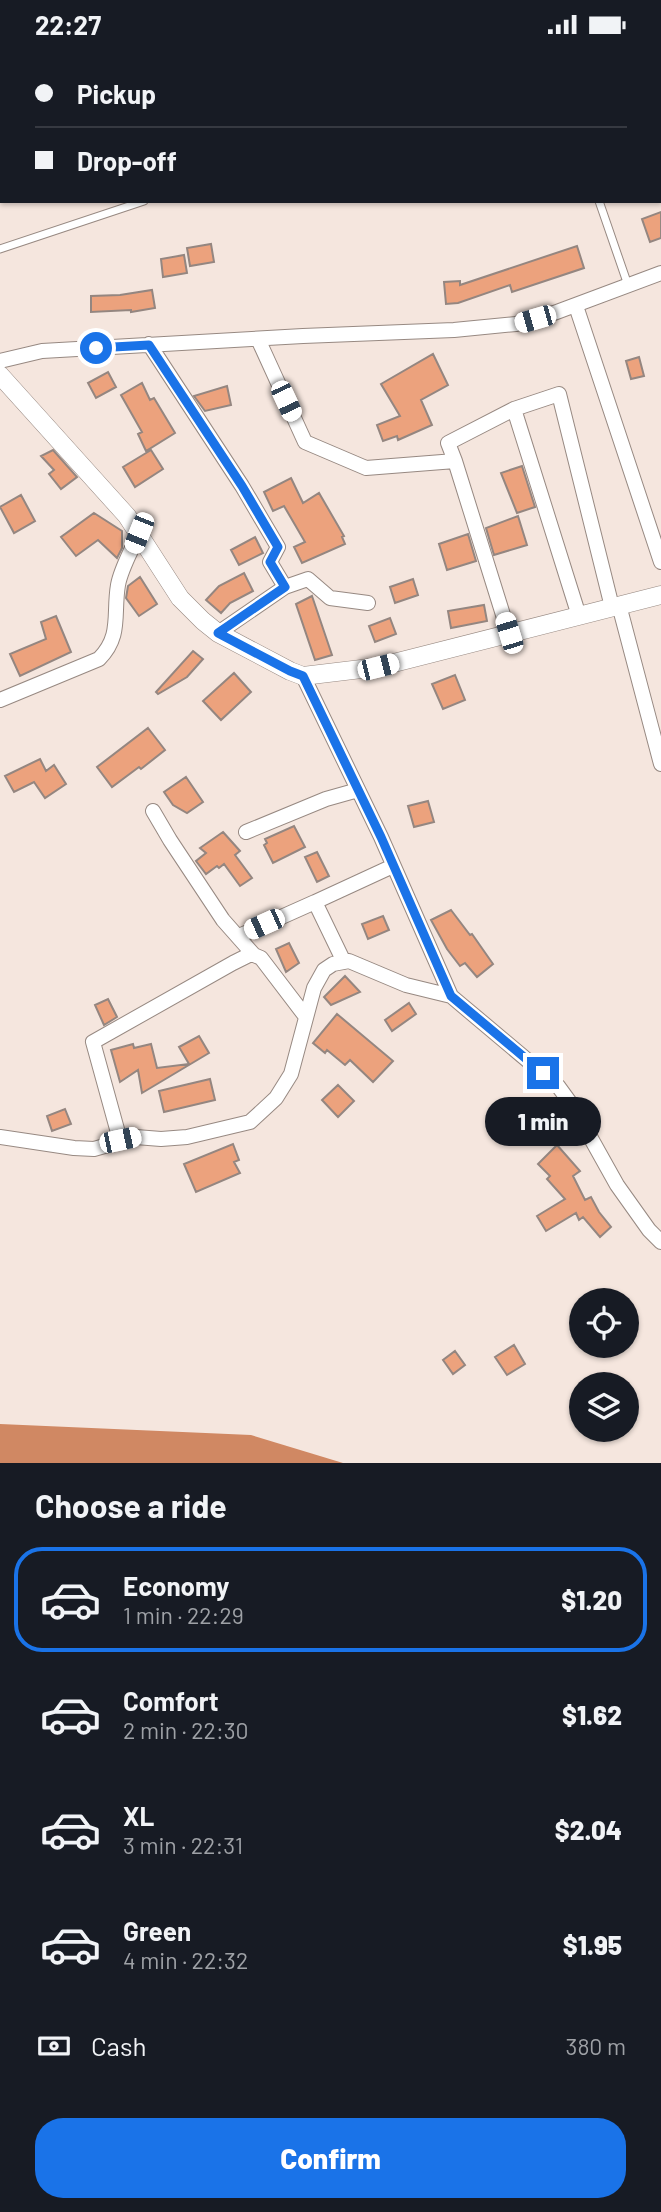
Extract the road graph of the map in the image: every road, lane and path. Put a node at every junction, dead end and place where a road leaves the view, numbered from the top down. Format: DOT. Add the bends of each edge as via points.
graph roads {
  1 [pos="600,203"];
  2 [pos="123,205"];
  3 [pos="0,249"];
  4 [pos="661,273"];
  5 [pos="629,285"];
  6 [pos="576,306"];
  7 [pos="258,339"];
  8 [pos="149,345"];
  9 [pos="0,361"];
  10 [pos="0,375"];
  11 [pos="514,409"];
  12 [pos="455,461"];
  13 [pos="139,533"];
  14 [pos="661,562"];
  15 [pos="285,587"];
  16 [pos="661,595"];
  17 [pos="368,603"];
  18 [pos="616,606"];
  19 [pos="579,616"];
  20 [pos="218,633"];
  21 [pos="509,633"];
  22 [pos="303,676"];
  23 [pos="0,700"];
  24 [pos="661,764"];
  25 [pos="358,790"];
  26 [pos="153,811"];
  27 [pos="246,832"];
  28 [pos="393,866"];
  29 [pos="315,902"];
  30 [pos="239,936"];
  31 [pos="254,954"];
  32 [pos="344,962"];
  33 [pos="451,996"];
  34 [pos="306,1017"];
  35 [pos="0,1137"];
  36 [pos="120,1140"];
  37 [pos="661,1243"];
  1 -- 5 [label="lane"];
  2 -- 3 [label="lane"];
  4 -- 5 [label="street"];
  5 -- 6 [label="street"];
  6 -- 7 [label="street" via="500,326"];
  6 -- 14 [label="street"];
  7 -- 8 [label="street"];
  7 -- 12 [label="street" via="305,442 366,468"];
  8 -- 9 [label="street" via="42,351"];
  8 -- 15 [label="street" via="278,547 270,562"];
  10 -- 13 [label="street"];
  11 -- 12 [label="street" via="448,443"];
  11 -- 18 [label="street" via="559,394"];
  11 -- 19 [label="street"];
  12 -- 21 [label="street"];
  13 -- 20 [label="street" via="180,598"];
  13 -- 23 [label="street" via="118,584 114,637 108,650 99,659"];
  15 -- 17 [label="street" via="308,579 330,598"];
  15 -- 20 [label="street"];
  16 -- 18 [label="street"];
  18 -- 19 [label="street"];
  18 -- 24 [label="street"];
  19 -- 21 [label="street"];
  20 -- 22 [label="street"];
  21 -- 22 [label="street" via="378,667"];
  22 -- 25 [label="street"];
  25 -- 27 [label="street"];
  25 -- 28 [label="street"];
  26 -- 30 [label="street" via="216,909"];
  28 -- 29 [label="street"];
  28 -- 33 [label="street"];
  29 -- 30 [label="street"];
  29 -- 32 [label="street"];
  30 -- 31 [label="street"];
  31 -- 34 [label="street"];
  31 -- 36 [label="street" via="93,1042"];
  32 -- 33 [label="street"];
  32 -- 34 [label="street" via="324,970"];
  33 -- 37 [label="street" via="558,1086 617,1185"];
  34 -- 36 [label="street" via="291,1074 276,1098 250,1122 187,1137"];
  35 -- 36 [label="street" via="94,1149"];
}
